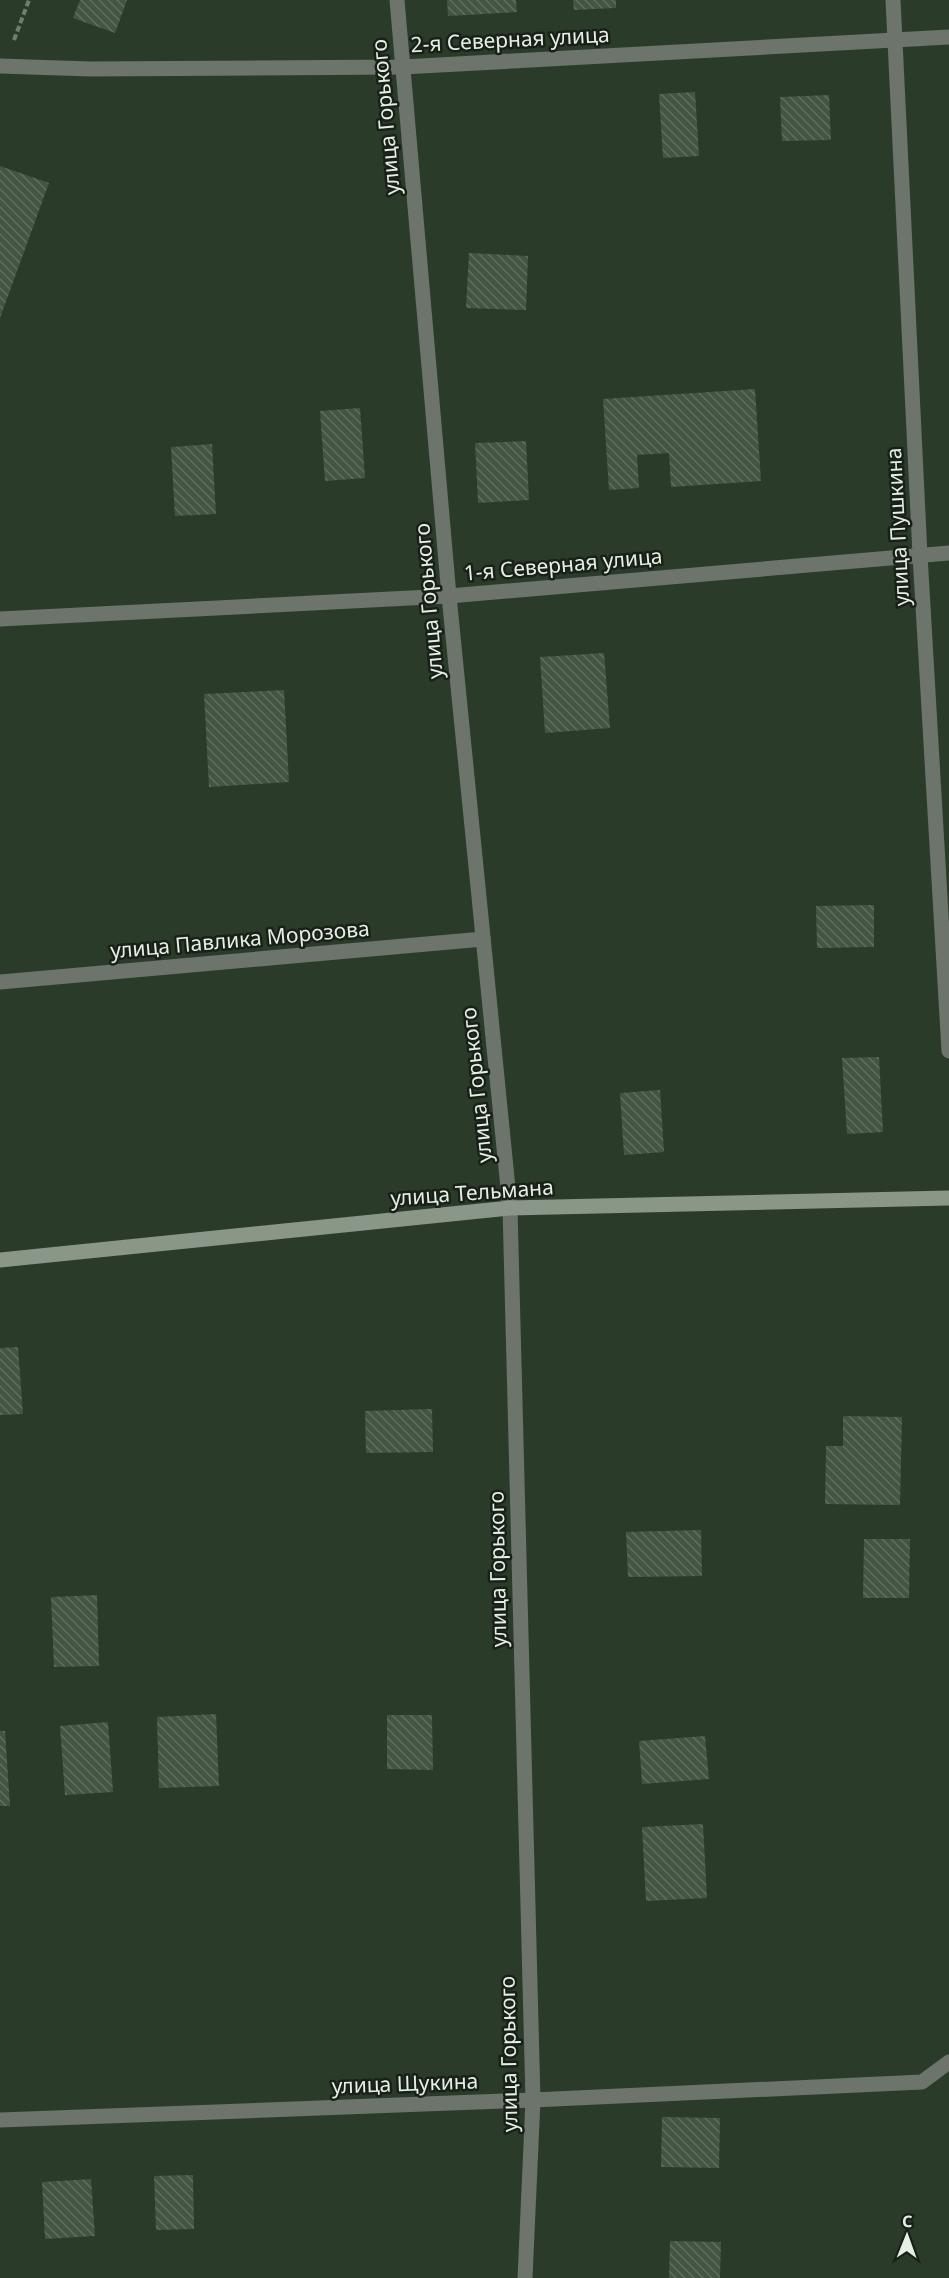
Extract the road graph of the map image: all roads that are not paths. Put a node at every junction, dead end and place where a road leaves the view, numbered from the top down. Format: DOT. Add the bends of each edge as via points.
graph roads {
  1 [pos="397,0"];
  2 [pos="893,0"];
  3 [pos="949,37"];
  4 [pos="896,39"];
  5 [pos="0,66"];
  6 [pos="403,67"];
  7 [pos="949,553"];
  8 [pos="920,555"];
  9 [pos="449,596"];
  10 [pos="0,619"];
  11 [pos="483,939"];
  12 [pos="0,982"];
  13 [pos="949,1051"];
  14 [pos="949,1198"];
  15 [pos="510,1208"];
  16 [pos="0,1260"];
  17 [pos="949,2062"];
  18 [pos="533,2100"];
  19 [pos="0,2120"];
  20 [pos="525,2278"];
  1 -- 6 [label="street, улица Горького"];
  2 -- 4 [label="street, улица Пушкина"];
  3 -- 4 [label="street, 2-я Северная улица"];
  4 -- 6 [label="street, 2-я Северная улица"];
  4 -- 8 [label="street, улица Пушкина"];
  5 -- 6 [label="street, 2-я Северная улица"];
  6 -- 9 [label="street, улица Горького"];
  7 -- 8 [label="street, 1-я Северная улица"];
  8 -- 9 [label="street, 1-я Северная улица"];
  8 -- 13 [label="street, улица Пушкина"];
  9 -- 10 [label="street, 1-я Северная улица"];
  9 -- 11 [label="street, улица Горького"];
  11 -- 12 [label="street, улица Павлика Морозова"];
  11 -- 15 [label="street, улица Горького"];
  14 -- 15 [label="street, улица Тельмана"];
  15 -- 16 [label="street, улица Тельмана"];
  15 -- 18 [label="street, улица Горького"];
  17 -- 18 [label="street, улица Щукина" via="922,2082"];
  18 -- 19 [label="street, улица Щукина"];
  18 -- 20 [label="street, улица Горького"];
}
